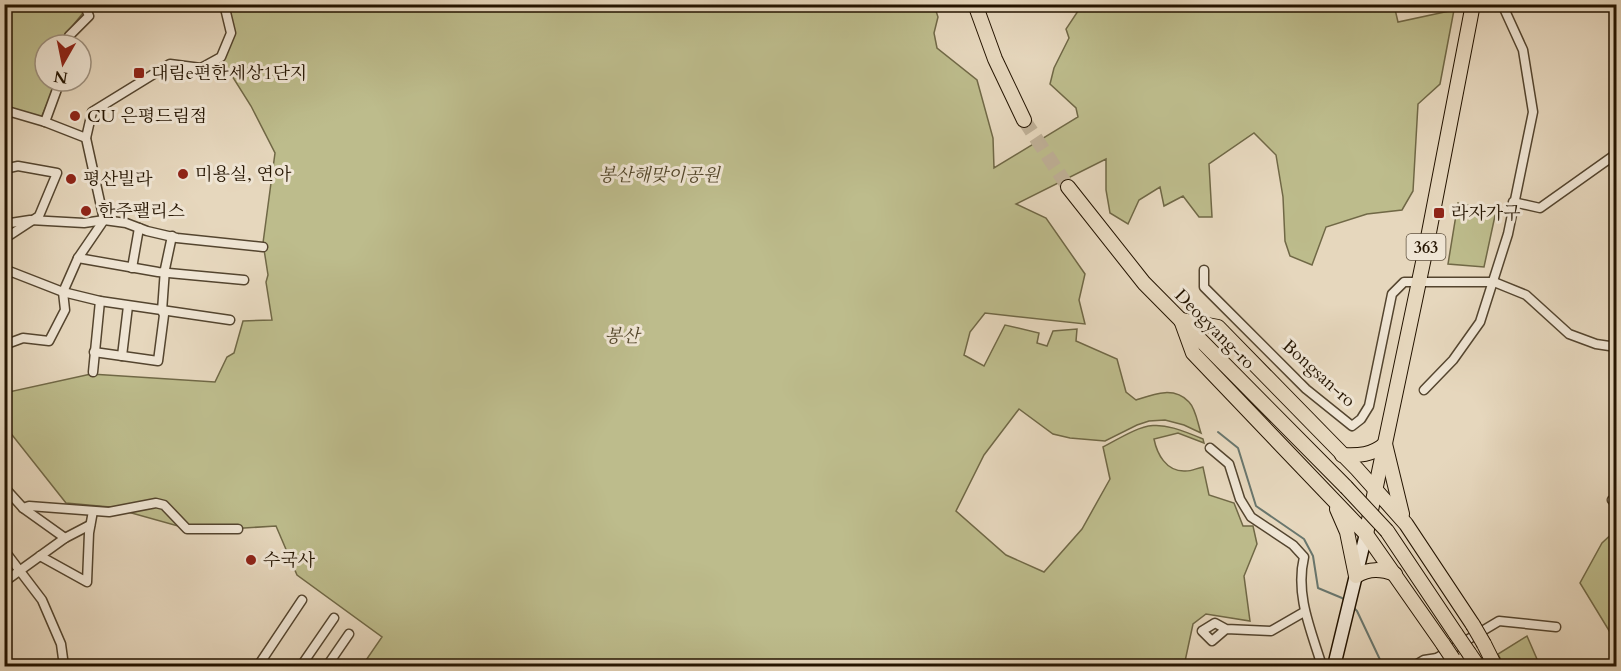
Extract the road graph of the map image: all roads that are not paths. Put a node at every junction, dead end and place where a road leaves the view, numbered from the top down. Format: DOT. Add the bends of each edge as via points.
graph roads {
  1 [pos="84,4"];
  2 [pos="224,4"];
  3 [pos="975,4"];
  4 [pos="1473,4"];
  5 [pos="1502,4"];
  6 [pos="72,33"];
  7 [pos="56,93"];
  8 [pos="4,110"];
  9 [pos="1024,120"];
  10 [pos="45,122"];
  11 [pos="86,138"];
  12 [pos="1617,154"];
  13 [pos="4,169"];
  14 [pos="1068,187"];
  15 [pos="1513,202"];
  16 [pos="33,220"];
  17 [pos="104,220"];
  18 [pos="4,224"];
  19 [pos="139,228"];
  20 [pos="172,236"];
  21 [pos="4,239"];
  22 [pos="262,247"];
  23 [pos="78,258"];
  24 [pos="132,268"];
  25 [pos="4,269"];
  26 [pos="1204,270"];
  27 [pos="165,271"];
  28 [pos="244,280"];
  29 [pos="1494,282"];
  30 [pos="1418,283"];
  31 [pos="63,292"];
  32 [pos="99,302"];
  33 [pos="128,306"];
  34 [pos="162,311"];
  35 [pos="230,320"];
  36 [pos="1181,320"];
  37 [pos="4,345"];
  38 [pos="1617,347"];
  39 [pos="94,352"];
  40 [pos="122,356"];
  41 [pos="93,372"];
  42 [pos="1424,390"];
  43 [pos="1385,444"];
  44 [pos="1210,448"];
  45 [pos="1342,455"];
  46 [pos="4,487"];
  47 [pos="1375,489"];
  48 [pos="1330,496"];
  49 [pos="23,507"];
  50 [pos="93,511"];
  51 [pos="1406,524"];
  52 [pos="90,525"];
  53 [pos="238,529"];
  54 [pos="1365,534"];
  55 [pos="66,538"];
  56 [pos="4,550"];
  57 [pos="40,556"];
  58 [pos="20,571"];
  59 [pos="1395,574"];
  60 [pos="1356,576"];
  61 [pos="4,582"];
  62 [pos="302,600"];
  63 [pos="1304,612"];
  64 [pos="334,618"];
  65 [pos="1556,627"];
  66 [pos="1226,629"];
  67 [pos="349,634"];
  68 [pos="1437,658"];
  69 [pos="1452,664"];
  70 [pos="64,666"];
  71 [pos="258,666"];
  72 [pos="301,666"];
  73 [pos="327,666"];
  74 [pos="1322,666"];
  75 [pos="1334,666"];
  76 [pos="1414,666"];
  77 [pos="1478,666"];
  78 [pos="1495,666"];
  1 -- 6 [label="street" via="89,16"];
  2 -- 11 [label="street" via="231,33 221,57 201,68 170,64 92,112"];
  3 -- 9 [label="main road"];
  4 -- 30 [label="main road, 363"];
  5 -- 15 [label="street" via="1523,50 1533,112"];
  7 -- 10 [label="street"];
  8 -- 10 [label="street"];
  10 -- 11 [label="street"];
  11 -- 17 [label="street"];
  12 -- 15 [label="street" via="1540,208"];
  13 -- 16 [label="street" via="18,166 57,173 39,216"];
  14 -- 36 [label="main road, Deogyang-ro" via="1144,283"];
  15 -- 29 [label="street"];
  16 -- 17 [label="street"];
  16 -- 18 [label="street"];
  16 -- 21 [label="street"];
  17 -- 19 [label="street"];
  17 -- 23 [label="street"];
  19 -- 20 [label="street"];
  19 -- 24 [label="street"];
  20 -- 22 [label="street"];
  20 -- 27 [label="street"];
  23 -- 24 [label="street"];
  23 -- 31 [label="street"];
  24 -- 27 [label="street"];
  25 -- 31 [label="street"];
  26 -- 30 [label="street, Bongsan-ro" via="1204,287 1306,389 1352,426 1369,406 1392,294 1404,282"];
  27 -- 28 [label="street"];
  27 -- 34 [label="street"];
  29 -- 30 [label="street, Bongsan-ro"];
  29 -- 38 [label="street, Bongsan-ro" via="1526,296 1569,334"];
  29 -- 42 [label="street" via="1480,322 1453,360"];
  30 -- 43 [label="main road, 363"];
  31 -- 32 [label="street"];
  31 -- 37 [label="street" via="65,310 49,340 23,338"];
  32 -- 33 [label="street"];
  32 -- 39 [label="street"];
  33 -- 34 [label="street"];
  33 -- 40 [label="street"];
  34 -- 35 [label="street"];
  34 -- 40 [label="street" via="158,361"];
  36 -- 45 [label="main road" via="1218,327"];
  36 -- 48 [label="main road" via="1193,353"];
  36 -- 77 [label="main road, Deogyang-ro, bridge" via="1387,531"];
  39 -- 40 [label="street"];
  39 -- 41 [label="street"];
  43 -- 45 [label="main road" via="1375,452"];
  43 -- 47 [label="main road, 363"];
  43 -- 51 [label="main road"];
  44 -- 63 [label="street" via="1229,464 1240,500 1251,517 1304,557 1300,572"];
  45 -- 47 [label="main road"];
  46 -- 49 [label="street"];
  47 -- 51 [label="main road"];
  47 -- 54 [label="main road, 363"];
  48 -- 54 [label="main road"];
  48 -- 60 [label="main road" via="1347,532"];
  49 -- 50 [label="street"];
  49 -- 55 [label="street"];
  50 -- 52 [label="street"];
  50 -- 53 [label="street" via="109,512 156,503 164,505 187,529"];
  51 -- 78 [label="main road, bridge" via="1473,625"];
  52 -- 55 [label="street"];
  52 -- 57 [label="street" via="87,582"];
  54 -- 59 [label="main road"];
  54 -- 60 [label="main road, 363"];
  55 -- 57 [label="street"];
  56 -- 58 [label="street"];
  57 -- 58 [label="street"];
  58 -- 61 [label="street"];
  58 -- 70 [label="street" via="42,600 61,644"];
  59 -- 60 [label="main road" via="1375,569"];
  59 -- 69 [label="main road, bridge" via="1443,644"];
  60 -- 75 [label="main road, 363"];
  62 -- 71 [label="street"];
  63 -- 66 [label="street" via="1271,631"];
  63 -- 74 [label="street"];
  64 -- 72 [label="street"];
  65 -- 68 [label="street" via="1499,621"];
  67 -- 73 [label="street"];
  68 -- 69 [label="street"];
  68 -- 76 [label="street"];
}
